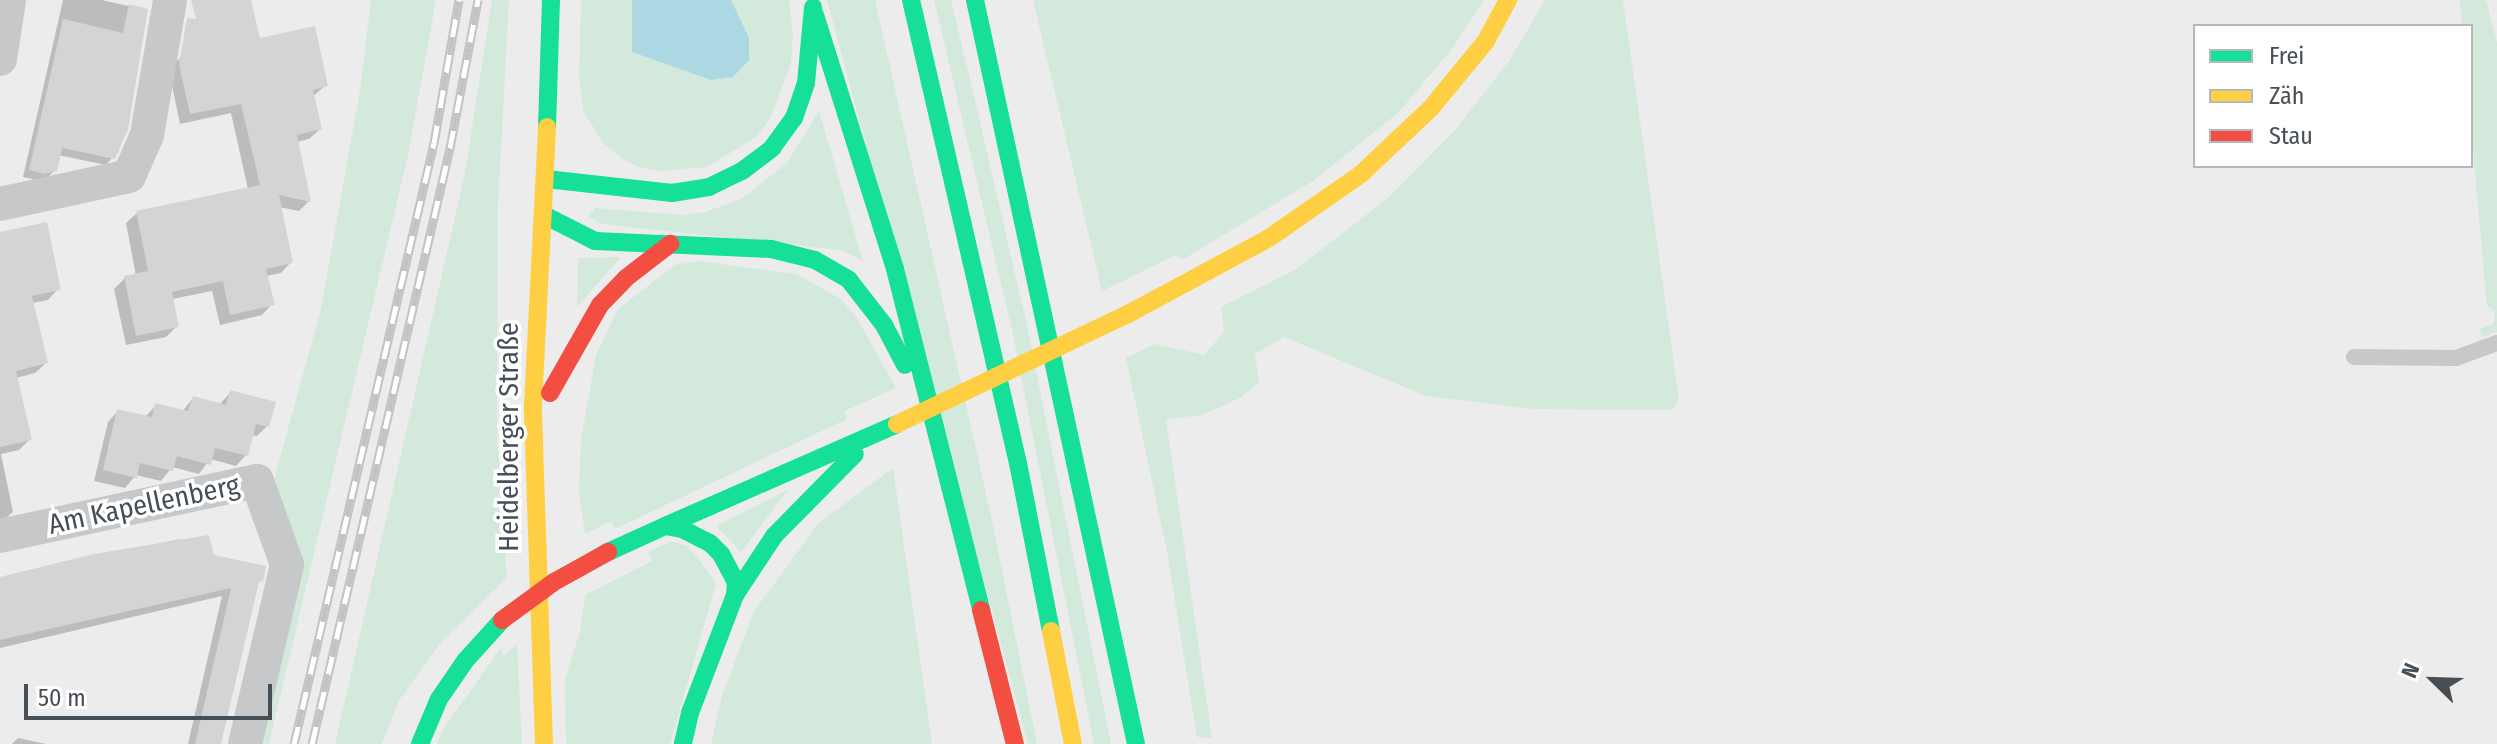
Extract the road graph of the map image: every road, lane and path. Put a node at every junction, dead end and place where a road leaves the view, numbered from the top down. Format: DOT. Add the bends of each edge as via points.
graph roads {
  1 [pos="9,0"];
  2 [pos="170,0"];
  3 [pos="551,0"];
  4 [pos="911,0"];
  5 [pos="975,0"];
  6 [pos="1508,0"];
  7 [pos="813,7"];
  8 [pos="0,59"];
  9 [pos="546,179"];
  10 [pos="0,204"];
  11 [pos="544,215"];
  12 [pos="670,244"];
  13 [pos="2497,343"];
  14 [pos="2354,357"];
  15 [pos="550,393"];
  16 [pos="934,421"];
  17 [pos="873,436"];
  18 [pos="665,526"];
  19 [pos="0,536"];
  20 [pos="735,595"];
  21 [pos="540,660"];
  22 [pos="245,744"];
  23 [pos="420,744"];
  24 [pos="544,744"];
  25 [pos="683,744"];
  26 [pos="1015,744"];
  27 [pos="1073,744"];
  28 [pos="1136,744"];
  1 -- 8 [label="street"];
  2 -- 10 [label="street" via="147,135 129,176"];
  3 -- 9 [label="main road, Heidelberger Straße"];
  4 -- 27 [label="main road" via="1018,463"];
  5 -- 28 [label="main road"];
  6 -- 17 [label="main road, bridge" via="1486,41 1431,108 1361,174 1269,238 1128,314"];
  7 -- 9 [label="main road" via="806,83 794,118 772,148 742,171 709,187 672,193"];
  7 -- 16 [label="main road" via="895,269"];
  9 -- 11 [label="main road, Heidelberger Straße"];
  11 -- 12 [label="main road" via="595,241"];
  11 -- 15 [label="main road, Heidelberger Straße"];
  11 -- 21 [label="main road, Heidelberger Straße" via="533,405"];
  12 -- 15 [label="main road" via="600,305"];
  12 -- 16 [label="main road" via="771,249 815,260 849,280 884,325"];
  13 -- 14 [label="lane" via="2456,358"];
  15 -- 21 [label="main road, Heidelberger Straße" via="551,476"];
  16 -- 26 [label="main road"];
  17 -- 18 [label="main road"];
  17 -- 20 [label="main road" via="774,536"];
  18 -- 20 [label="main road" via="695,534 721,554 736,582"];
  18 -- 23 [label="main road, bridge" via="554,582 502,620 439,699"];
  19 -- 22 [label="street, Am Kapellenberg" via="257,481 287,565"];
  20 -- 25 [label="main road"];
  21 -- 24 [label="main road, Heidelberger Straße"];
}
